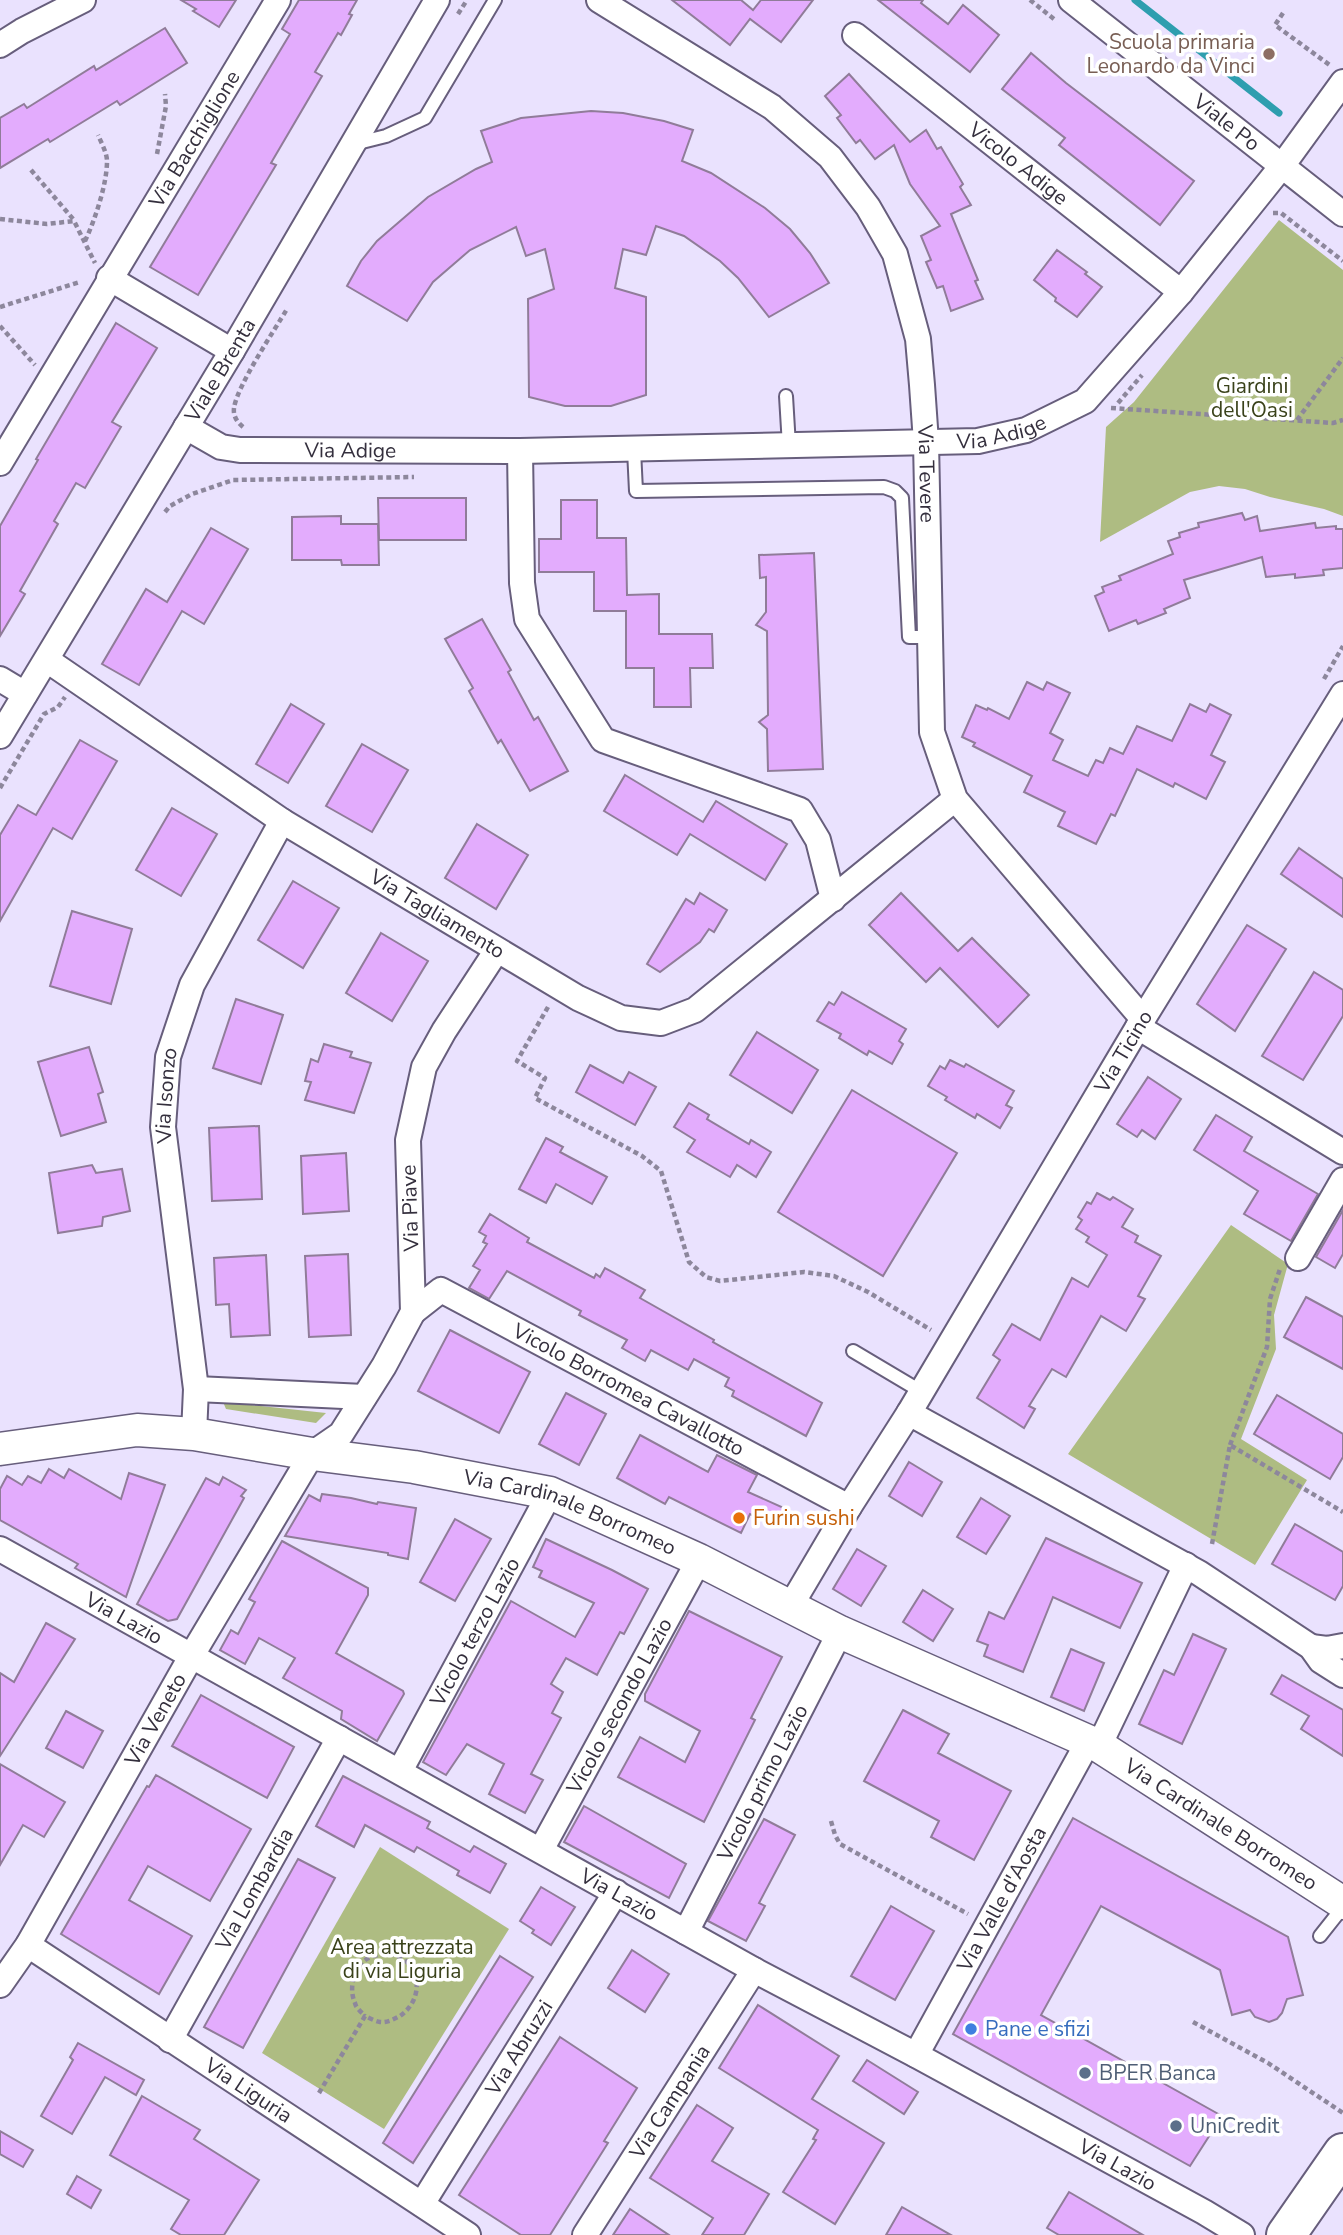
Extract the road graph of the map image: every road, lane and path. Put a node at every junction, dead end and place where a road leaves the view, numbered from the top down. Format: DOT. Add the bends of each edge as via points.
graph roads {
  1 [pos="83,0"];
  2 [pos="278,0"];
  3 [pos="437,0"];
  4 [pos="467,0"];
  5 [pos="495,0"];
  6 [pos="599,0"];
  7 [pos="1030,0"];
  8 [pos="1080,3"];
  9 [pos="1283,13"];
  10 [pos="1057,21"];
  11 [pos="453,23"];
  12 [pos="855,36"];
  13 [pos="0,46"];
  14 [pos="1340,76"];
  15 [pos="165,94"];
  16 [pos="98,135"];
  17 [pos="354,144"];
  18 [pos="157,157"];
  19 [pos="1282,166"];
  20 [pos="31,170"];
  21 [pos="1343,214"];
  22 [pos="1268,218"];
  23 [pos="0,219"];
  24 [pos="74,221"];
  25 [pos="85,242"];
  26 [pos="1343,261"];
  27 [pos="98,274"];
  28 [pos="1181,292"];
  29 [pos="291,301"];
  30 [pos="0,307"];
  31 [pos="0,326"];
  32 [pos="232,351"];
  33 [pos="1343,358"];
  34 [pos="43,374"];
  35 [pos="786,396"];
  36 [pos="1111,408"];
  37 [pos="1296,420"];
  38 [pos="1343,421"];
  39 [pos="186,427"];
  40 [pos="245,429"];
  41 [pos="926,442"];
  42 [pos="789,446"];
  43 [pos="634,450"];
  44 [pos="520,452"];
  45 [pos="0,463"];
  46 [pos="233,480"];
  47 [pos="164,514"];
  48 [pos="929,637"];
  49 [pos="47,660"];
  50 [pos="0,679"];
  51 [pos="25,694"];
  52 [pos="1343,694"];
  53 [pos="66,697"];
  54 [pos="0,736"];
  55 [pos="0,788"];
  56 [pos="955,799"];
  57 [pos="282,821"];
  58 [pos="834,899"];
  59 [pos="497,950"];
  60 [pos="551,1002"];
  61 [pos="1140,1023"];
  62 [pos="1343,1152"];
  63 [pos="1343,1180"];
  64 [pos="1298,1258"];
  65 [pos="413,1312"];
  66 [pos="930,1330"];
  67 [pos="853,1351"];
  68 [pos="196,1389"];
  69 [pos="922,1392"];
  70 [pos="363,1397"];
  71 [pos="909,1413"];
  72 [pos="194,1434"];
  73 [pos="1230,1445"];
  74 [pos="0,1449"];
  75 [pos="312,1454"];
  76 [pos="550,1493"];
  77 [pos="849,1507"];
  78 [pos="1343,1512"];
  79 [pos="1212,1544"];
  80 [pos="0,1549"];
  81 [pos="699,1560"];
  82 [pos="1186,1565"];
  83 [pos="790,1607"];
  84 [pos="840,1632"];
  85 [pos="1343,1646"];
  86 [pos="1311,1647"];
  87 [pos="1343,1653"];
  88 [pos="192,1655"];
  89 [pos="1343,1665"];
  90 [pos="1343,1675"];
  91 [pos="339,1738"];
  92 [pos="1093,1744"];
  93 [pos="400,1771"];
  94 [pos="831,1821"];
  95 [pos="541,1850"];
  96 [pos="615,1892"];
  97 [pos="1343,1905"];
  98 [pos="974,1917"];
  99 [pos="686,1932"];
  100 [pos="1320,1936"];
  101 [pos="28,1945"];
  102 [pos="754,1970"];
  103 [pos="0,1985"];
  104 [pos="365,2016"];
  105 [pos="1193,2022"];
  106 [pos="170,2040"];
  107 [pos="916,2054"];
  108 [pos="319,2093"];
  109 [pos="1343,2113"];
  110 [pos="1343,2153"];
  111 [pos="422,2204"];
  112 [pos="468,2235"];
  113 [pos="585,2235"];
  114 [pos="1242,2235"];
  115 [pos="1286,2235"];
  1 -- 13 [label="street"];
  2 -- 27 [label="street, Via Bacchiglione"];
  3 -- 17 [label="street, Viale Brenta"];
  4 -- 11 [label="path"];
  5 -- 17 [label="lane" via="425,118"];
  6 -- 41 [label="street, Via Tevere" via="772,107 831,157 869,207 895,254 918,339"];
  7 -- 10 [label="path"];
  8 -- 19 [label="street, Viale Po"];
  9 -- 14 [label="path" via="1275,25"];
  12 -- 28 [label="street, Vicolo Adige"];
  14 -- 19 [label="street, Viale Po"];
  15 -- 18 [label="path"];
  16 -- 25 [label="path" via="107,159"];
  17 -- 32 [label="street, Viale Brenta"];
  19 -- 21 [label="street, Viale Po"];
  19 -- 28 [label="street, Via Adige"];
  20 -- 24 [label="path"];
  22 -- 26 [label="path" via="1280,213"];
  23 -- 24 [label="path" via="47,224"];
  24 -- 25 [label="path"];
  25 -- 27 [label="path"];
  27 -- 30 [label="path"];
  27 -- 32 [label="street"];
  27 -- 45 [label="street, Via Bacchiglione"];
  28 -- 41 [label="street, Via Adige" via="1085,401 1026,430 978,440"];
  29 -- 40 [label="path" via="233,409 236,421"];
  31 -- 34 [label="path"];
  32 -- 39 [label="street, Viale Brenta"];
  33 -- 37 [label="path"];
  35 -- 42 [label="lane"];
  36 -- 37 [label="path"];
  37 -- 38 [label="path"];
  39 -- 44 [label="street, Via Adige" via="221,447 240,450"];
  39 -- 49 [label="street, Viale Brenta"];
  41 -- 42 [label="street, Via Adige"];
  41 -- 48 [label="street, Via Tevere"];
  42 -- 43 [label="street, Via Adige"];
  43 -- 44 [label="street, Via Adige"];
  43 -- 48 [label="lane" via="636,491 884,487 895,491 902,498 909,637"];
  44 -- 58 [label="street" via="527,619 603,740 800,810 818,840"];
  46 -- 47 [label="path" via="192,494"];
  48 -- 56 [label="street, Via Tevere" via="932,732"];
  49 -- 51 [label="street, Viale Brenta"];
  49 -- 57 [label="street, Via Tagliamento"];
  50 -- 51 [label="street"];
  51 -- 54 [label="street, Viale Brenta"];
  52 -- 61 [label="street, Via Ticino"];
  53 -- 55 [label="path" via="44,714"];
  56 -- 58 [label="street, Via Tagliamento"];
  56 -- 61 [label="street, Via Tevere"];
  57 -- 59 [label="street, Via Tagliamento"];
  57 -- 68 [label="street, Via Isonzo" via="192,985 168,1057 163,1127"];
  58 -- 59 [label="street, Via Tagliamento" via="695,1010 662,1023 621,1018 578,999"];
  59 -- 65 [label="street, Via Piave" via="424,1067 408,1140"];
  60 -- 66 [label="path" via="517,1061 545,1078 535,1098 661,1171 689,1262 706,1277 720,1281 804,1272 834,1276"];
  61 -- 62 [label="street, Via Tevere"];
  61 -- 69 [label="street, Via Ticino"];
  63 -- 64 [label="street"];
  64 -- 73 [label="path" via="1282,1264 1270,1299 1267,1347"];
  65 -- 70 [label="street, Via Piave"];
  65 -- 77 [label="street, Vicolo Borromea Cavallotto" via="441,1290"];
  67 -- 69 [label="lane"];
  68 -- 70 [label="street"];
  68 -- 72 [label="street, Via Isonzo"];
  69 -- 71 [label="street, Via Ticino"];
  70 -- 75 [label="street, Via Piave" via="341,1434"];
  71 -- 77 [label="street, Via Ticino"];
  71 -- 82 [label="street"];
  72 -- 74 [label="street, Via Cardinale Borromeo" via="137,1430"];
  72 -- 75 [label="street, Via Cardinale Borromeo"];
  73 -- 78 [label="path"];
  73 -- 79 [label="path"];
  75 -- 76 [label="street, Via Cardinale Borromeo" via="414,1467"];
  75 -- 88 [label="street, Via Veneto"];
  76 -- 81 [label="street, Via Cardinale Borromeo"];
  76 -- 93 [label="street, Vicolo terzo Lazio"];
  77 -- 83 [label="street, Via Ticino"];
  80 -- 88 [label="street, Via Lazio"];
  81 -- 83 [label="street, Via Cardinale Borromeo"];
  81 -- 95 [label="street, Vicolo secondo Lazio"];
  82 -- 86 [label="street"];
  82 -- 92 [label="street"];
  83 -- 84 [label="street, Via Cardinale Borromeo"];
  84 -- 92 [label="street, Via Cardinale Borromeo"];
  84 -- 99 [label="street, Vicolo primo Lazio"];
  85 -- 86 [label="street"];
  86 -- 90 [label="street" via="1321,1661"];
  87 -- 89 [label="street"];
  88 -- 91 [label="street, Via Lazio"];
  88 -- 101 [label="street, Via Veneto"];
  91 -- 93 [label="street, Via Lazio"];
  91 -- 106 [label="street, Via Lombardia"];
  92 -- 97 [label="street, Via Cardinale Borromeo"];
  92 -- 107 [label="street, Via Valle d'Aosta"];
  93 -- 95 [label="street, Via Lazio"];
  94 -- 98 [label="path" via="840,1844"];
  95 -- 96 [label="street, Via Lazio"];
  96 -- 99 [label="street, Via Lazio"];
  96 -- 111 [label="street, Via Abruzzi"];
  97 -- 100 [label="lane"];
  99 -- 102 [label="street, Via Lazio"];
  101 -- 103 [label="street, Via Veneto"];
  101 -- 106 [label="street, Via Liguria"];
  102 -- 107 [label="street, Via Lazio"];
  102 -- 113 [label="street, Via Campania"];
  104 -- 104 [label="path" via="380,2022 407,2011 417,1983 412,1967 401,1957 383,1952 366,1958 355,1972 352,1992"];
  104 -- 108 [label="path"];
  105 -- 109 [label="path" via="1268,2063"];
  106 -- 111 [label="street, Via Liguria"];
  107 -- 114 [label="street, Via Lazio"];
  110 -- 115 [label="main road"];
  111 -- 112 [label="street, Via Liguria"];
}
